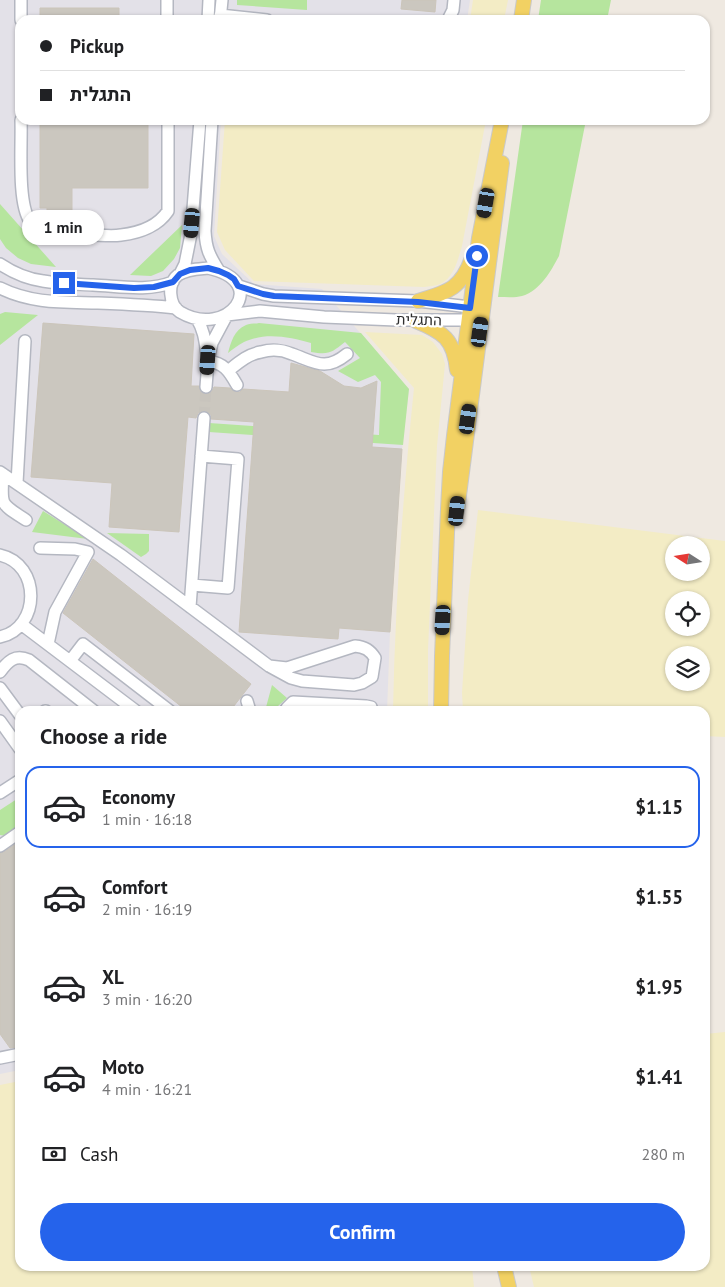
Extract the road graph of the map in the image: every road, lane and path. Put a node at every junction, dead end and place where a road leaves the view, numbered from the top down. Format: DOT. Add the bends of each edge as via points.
graph roads {
  1 [pos="21,0"];
  2 [pos="167,0"];
  3 [pos="202,0"];
  4 [pos="209,0"];
  5 [pos="222,0"];
  6 [pos="454,0"];
  7 [pos="524,0"];
  8 [pos="21,15"];
  9 [pos="168,15"];
  10 [pos="208,15"];
  11 [pos="220,15"];
  12 [pos="450,15"];
  13 [pos="522,15"];
  14 [pos="22,125"];
  15 [pos="168,125"];
  16 [pos="200,125"];
  17 [pos="212,125"];
  18 [pos="501,125"];
  19 [pos="507,125"];
  20 [pos="480,238"];
  21 [pos="0,264"];
  22 [pos="219,271"];
  23 [pos="176,278"];
  24 [pos="238,286"];
  25 [pos="0,288"];
  26 [pos="19,296"];
  27 [pos="0,299"];
  28 [pos="418,302"];
  29 [pos="176,308"];
  30 [pos="469,314"];
  31 [pos="227,315"];
  32 [pos="482,315"];
  33 [pos="197,318"];
  34 [pos="416,321"];
  35 [pos="25,341"];
  36 [pos="347,354"];
  37 [pos="208,360"];
  38 [pos="228,371"];
  39 [pos="237,385"];
  40 [pos="206,387"];
  41 [pos="460,388"];
  42 [pos="204,418"];
  43 [pos="201,456"];
  44 [pos="2,473"];
  45 [pos="16,483"];
  46 [pos="26,520"];
  47 [pos="40,548"];
  48 [pos="0,555"];
  49 [pos="192,585"];
  50 [pos="190,607"];
  51 [pos="21,624"];
  52 [pos="0,637"];
  53 [pos="48,644"];
  54 [pos="442,656"];
  55 [pos="70,661"];
  56 [pos="269,666"];
  57 [pos="0,672"];
  58 [pos="0,688"];
  59 [pos="88,706"];
  60 [pos="129,706"];
  61 [pos="164,706"];
  62 [pos="289,706"];
  63 [pos="366,706"];
  64 [pos="440,706"];
  65 [pos="15,708"];
  66 [pos="0,721"];
  67 [pos="15,742"];
  68 [pos="15,783"];
  69 [pos="0,793"];
  70 [pos="15,836"];
  71 [pos="0,846"];
  72 [pos="15,1055"];
  73 [pos="0,1058"];
  74 [pos="505,1271"];
  75 [pos="509,1287"];
  1 -- 8 [label="street"];
  2 -- 9 [label="street"];
  3 -- 4 [label="street"];
  4 -- 10 [label="street"];
  5 -- 11 [label="street"];
  6 -- 12 [label="street"];
  7 -- 13 [label="main road"];
  14 -- 15 [label="street" via="24,209 30,221 47,238 121,235 145,230 165,216 168,211"];
  16 -- 23 [label="street" via="191,234 185,264"];
  17 -- 22 [label="street" via="204,231 208,254"];
  18 -- 20 [label="main road"];
  19 -- 32 [label="main road"];
  20 -- 28 [label="main road" via="458,283 447,292"];
  20 -- 30 [label="main road"];
  21 -- 23 [label="street" via="31,278 51,282 145,288 160,286"];
  22 -- 23 [label="street" via="197,269"];
  22 -- 24 [label="street" via="234,279"];
  23 -- 29 [label="street" via="171,288"];
  24 -- 28 [label="street, התגלית" via="274,296"];
  24 -- 31 [label="street" via="240,299"];
  25 -- 26 [label="street"];
  26 -- 27 [label="street"];
  26 -- 29 [label="street" via="47,302"];
  28 -- 30 [label="street, התגלית"];
  29 -- 33 [label="street"];
  30 -- 32 [label="street, התגלית"];
  30 -- 34 [label="street, התגלית"];
  30 -- 41 [label="main road"];
  31 -- 33 [label="street" via="213,319"];
  31 -- 34 [label="street, התגלית" via="260,311"];
  31 -- 37 [label="street" via="212,343"];
  32 -- 54 [label="main road" via="459,489"];
  33 -- 37 [label="street" via="205,337"];
  34 -- 41 [label="main road" via="439,331 448,340 454,351"];
  35 -- 45 [label="street"];
  36 -- 38 [label="street" via="338,361 320,364 272,350 242,360"];
  37 -- 38 [label="street" via="218,362"];
  37 -- 40 [label="street"];
  38 -- 39 [label="street"];
  41 -- 54 [label="main road" via="450,472"];
  42 -- 43 [label="street"];
  43 -- 49 [label="street"];
  43 -- 49 [label="street" via="238,459 228,588"];
  44 -- 45 [label="street"];
  44 -- 46 [label="street" via="3,504"];
  45 -- 50 [label="street"];
  47 -- 53 [label="street" via="88,552 55,612"];
  48 -- 51 [label="street" via="15,562 30,584 29,610"];
  49 -- 50 [label="street"];
  50 -- 56 [label="street"];
  51 -- 52 [label="street"];
  51 -- 53 [label="street"];
  53 -- 55 [label="street"];
  54 -- 64 [label="main road"];
  55 -- 60 [label="street"];
  55 -- 61 [label="street" via="83,644"];
  56 -- 56 [label="street" via="302,681 354,686 372,676 375,658 370,650 355,646 287,668"];
  57 -- 59 [label="street" via="14,658 22,657"];
  58 -- 65 [label="street"];
  62 -- 63 [label="street" via="293,702"];
  66 -- 67 [label="street"];
  68 -- 69 [label="street"];
  70 -- 71 [label="street"];
  72 -- 73 [label="street"];
  74 -- 75 [label="main road"];
}
